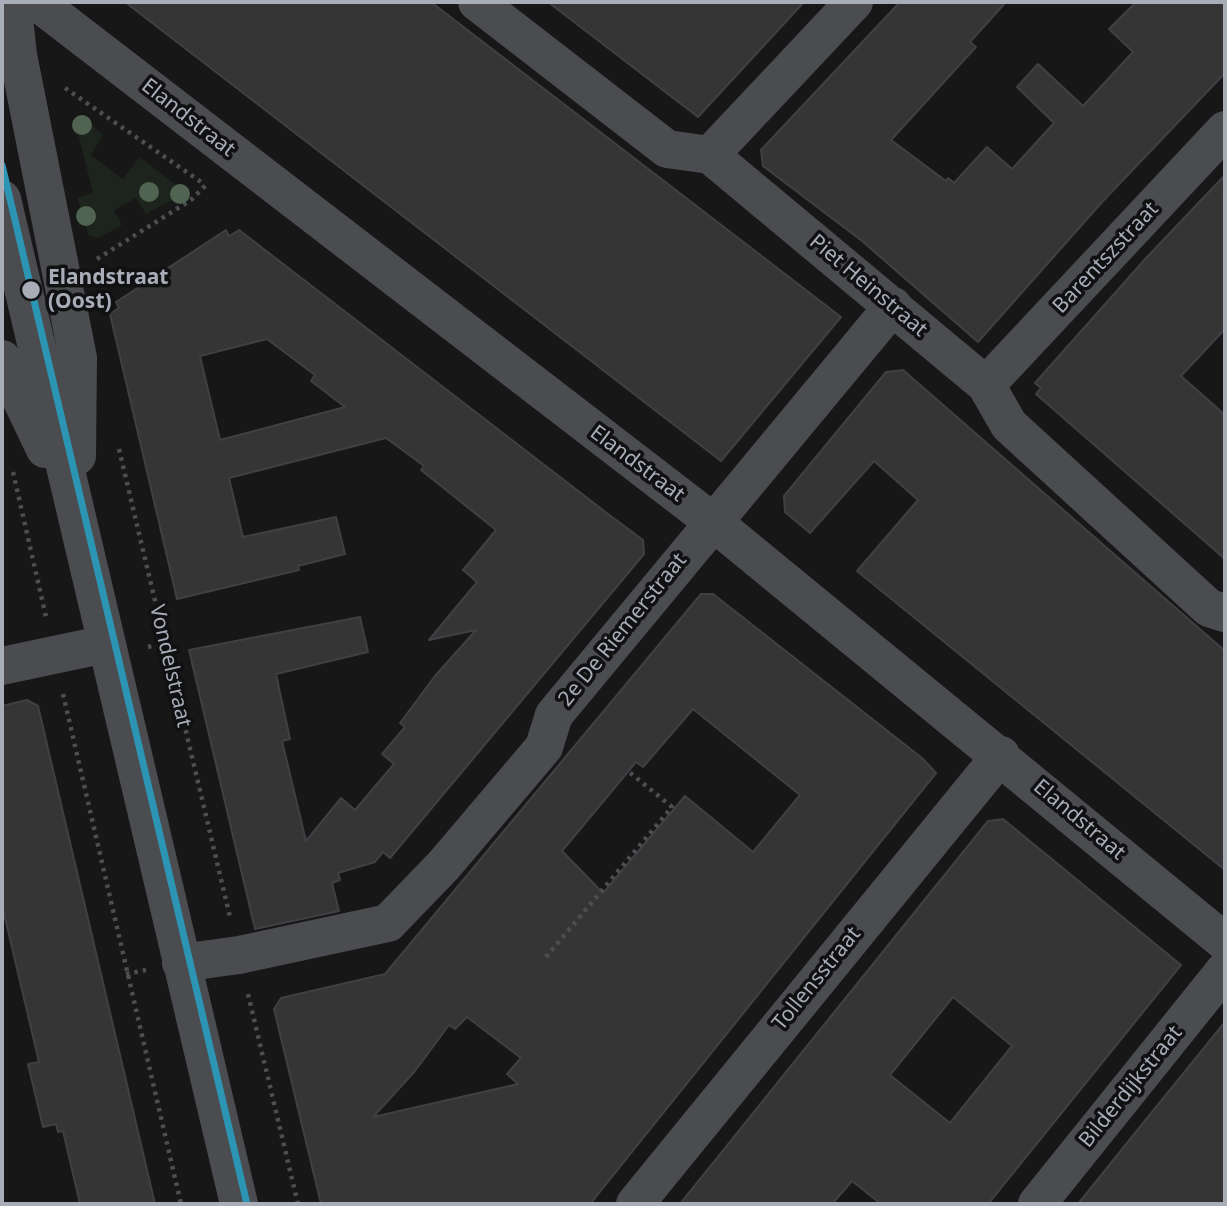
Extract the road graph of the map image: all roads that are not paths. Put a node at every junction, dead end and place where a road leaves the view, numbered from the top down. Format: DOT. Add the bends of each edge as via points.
graph roads {
  1 [pos="17,2"];
  2 [pos="37,2"];
  3 [pos="477,2"];
  4 [pos="853,2"];
  5 [pos="1225,130"];
  6 [pos="709,155"];
  7 [pos="2,199"];
  8 [pos="893,306"];
  9 [pos="2,359"];
  10 [pos="986,385"];
  11 [pos="77,517"];
  12 [pos="713,522"];
  13 [pos="1225,613"];
  14 [pos="106,644"];
  15 [pos="2,666"];
  16 [pos="1001,755"];
  17 [pos="1225,942"];
  18 [pos="181,963"];
  19 [pos="1225,970"];
  20 [pos="239,1204"];
  21 [pos="635,1204"];
  22 [pos="1037,1204"];
  1 -- 11 [label="street" via="14,18 20,65 78,358"];
  2 -- 12 [label="street, Elandstraat"];
  3 -- 6 [label="street" via="667,149"];
  4 -- 6 [label="street"];
  5 -- 10 [label="street, Barentszstraat"];
  6 -- 8 [label="street, Piet Heinstraat"];
  7 -- 11 [label="street"];
  8 -- 10 [label="street, Piet Heinstraat"];
  8 -- 12 [label="street, 2e De Riemerstraat"];
  9 -- 11 [label="street"];
  10 -- 13 [label="street, Piet Heinstraat" via="1009,425 1209,608"];
  11 -- 14 [label="street"];
  12 -- 16 [label="street, Elandstraat"];
  12 -- 18 [label="street, 2e De Riemerstraat" via="554,715 544,747 388,923"];
  14 -- 15 [label="street"];
  14 -- 18 [label="street"];
  16 -- 17 [label="street, Elandstraat"];
  16 -- 21 [label="street, Tollensstraat"];
  18 -- 20 [label="street"];
  19 -- 22 [label="street, Bilderdijkstraat"];
}
